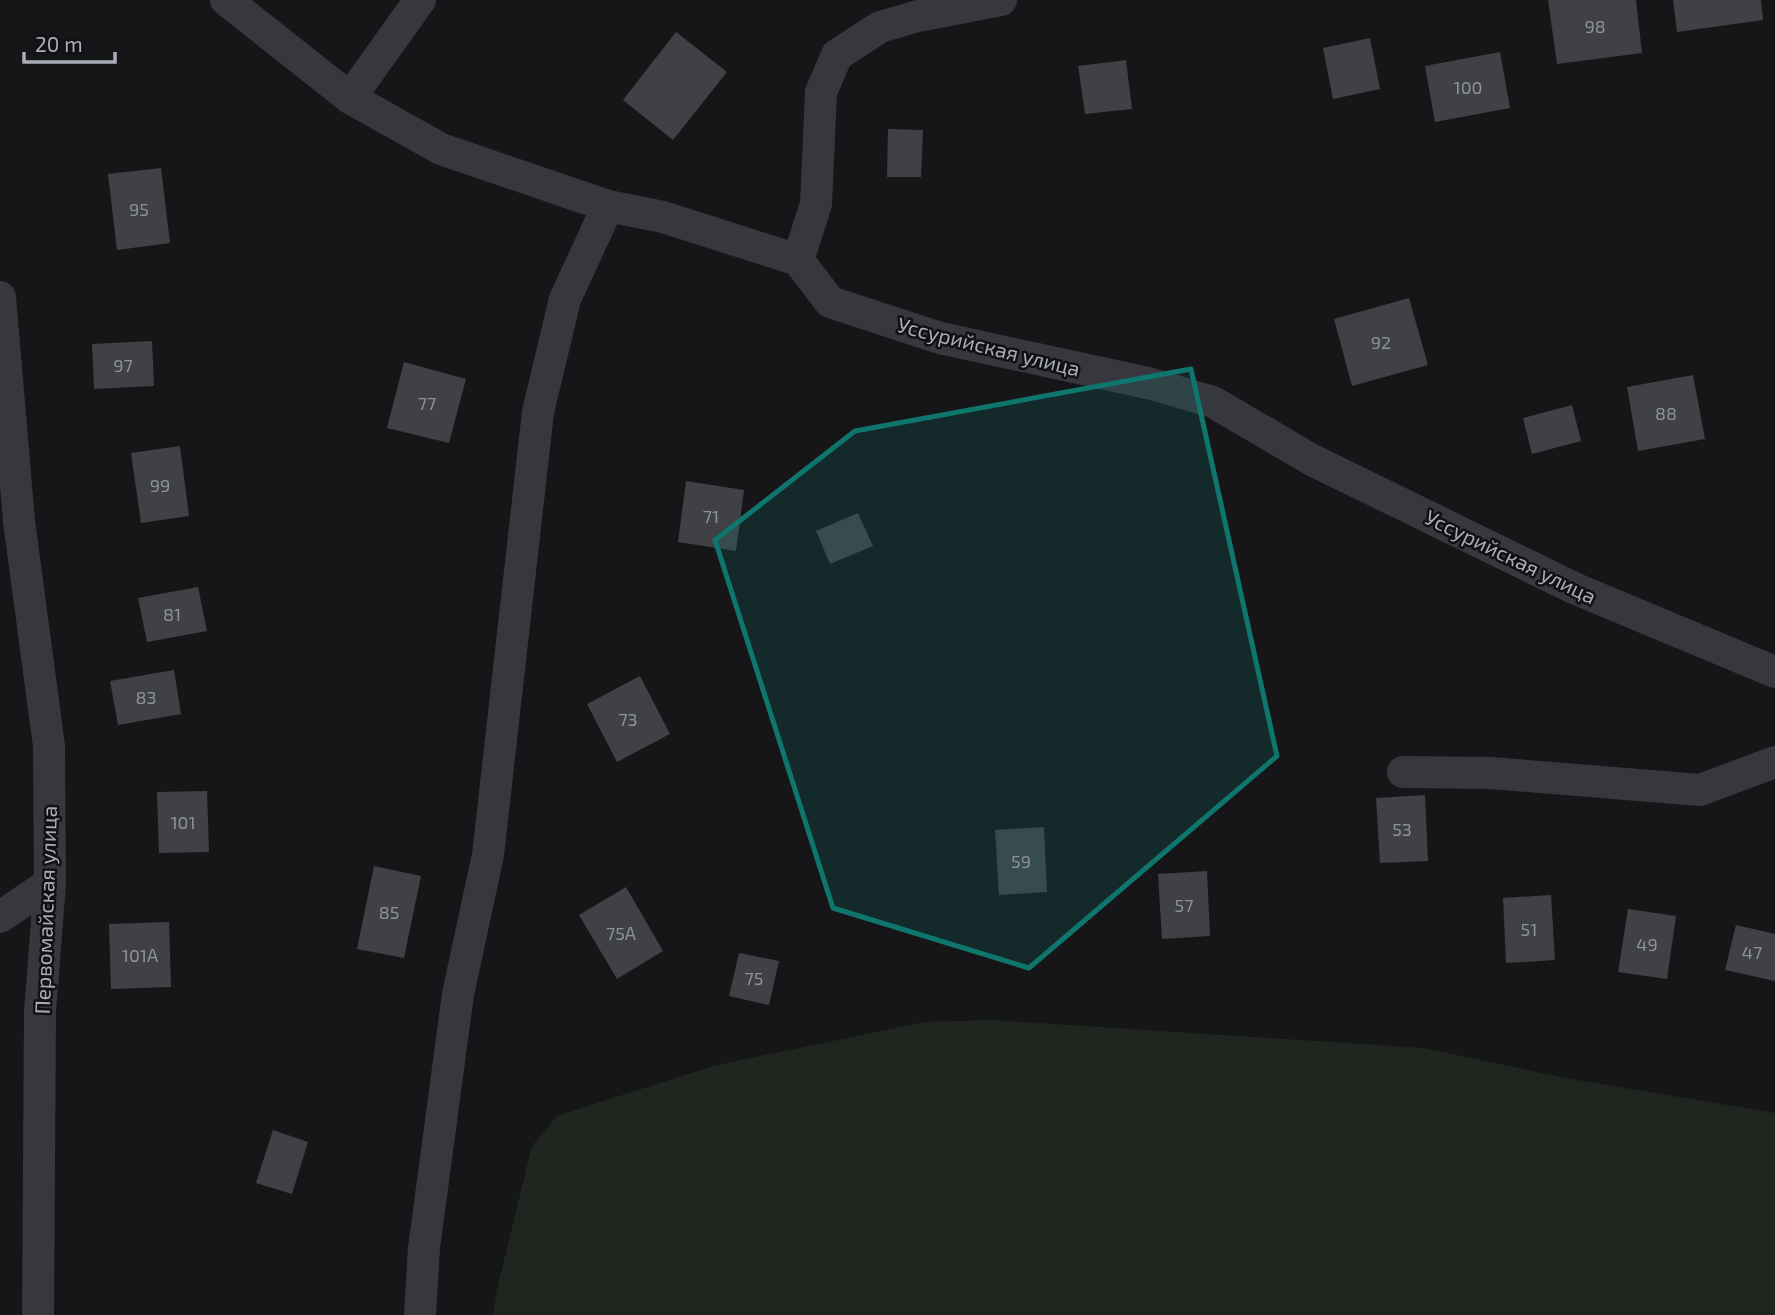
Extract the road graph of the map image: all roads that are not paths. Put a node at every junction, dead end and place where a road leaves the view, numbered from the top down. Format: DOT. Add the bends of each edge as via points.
graph roads {
  1 [pos="226,0"];
  2 [pos="420,0"];
  3 [pos="1001,0"];
  4 [pos="350,98"];
  5 [pos="608,206"];
  6 [pos="799,260"];
  7 [pos="0,297"];
  8 [pos="1775,672"];
  9 [pos="1775,762"];
  10 [pos="1403,772"];
  11 [pos="50,883"];
  12 [pos="0,917"];
  13 [pos="38,1315"];
  14 [pos="421,1315"];
  1 -- 4 [label="street"];
  2 -- 4 [label="street"];
  3 -- 6 [label="street" via="880,27 837,55 821,92 816,204"];
  4 -- 5 [label="street" via="440,149"];
  5 -- 6 [label="street" via="663,217"];
  5 -- 14 [label="street" via="565,299 538,412 488,855 458,994 424,1248"];
  6 -- 8 [label="street, Уссурийская улица" via="830,302 940,338 1152,384 1213,402 1312,460 1576,589"];
  7 -- 11 [label="street, Первомайская улица" via="19,521 49,746"];
  9 -- 10 [label="street" via="1700,790 1491,773"];
  11 -- 12 [label="street"];
  11 -- 13 [label="street, Первомайская улица" via="40,1012"];
}
